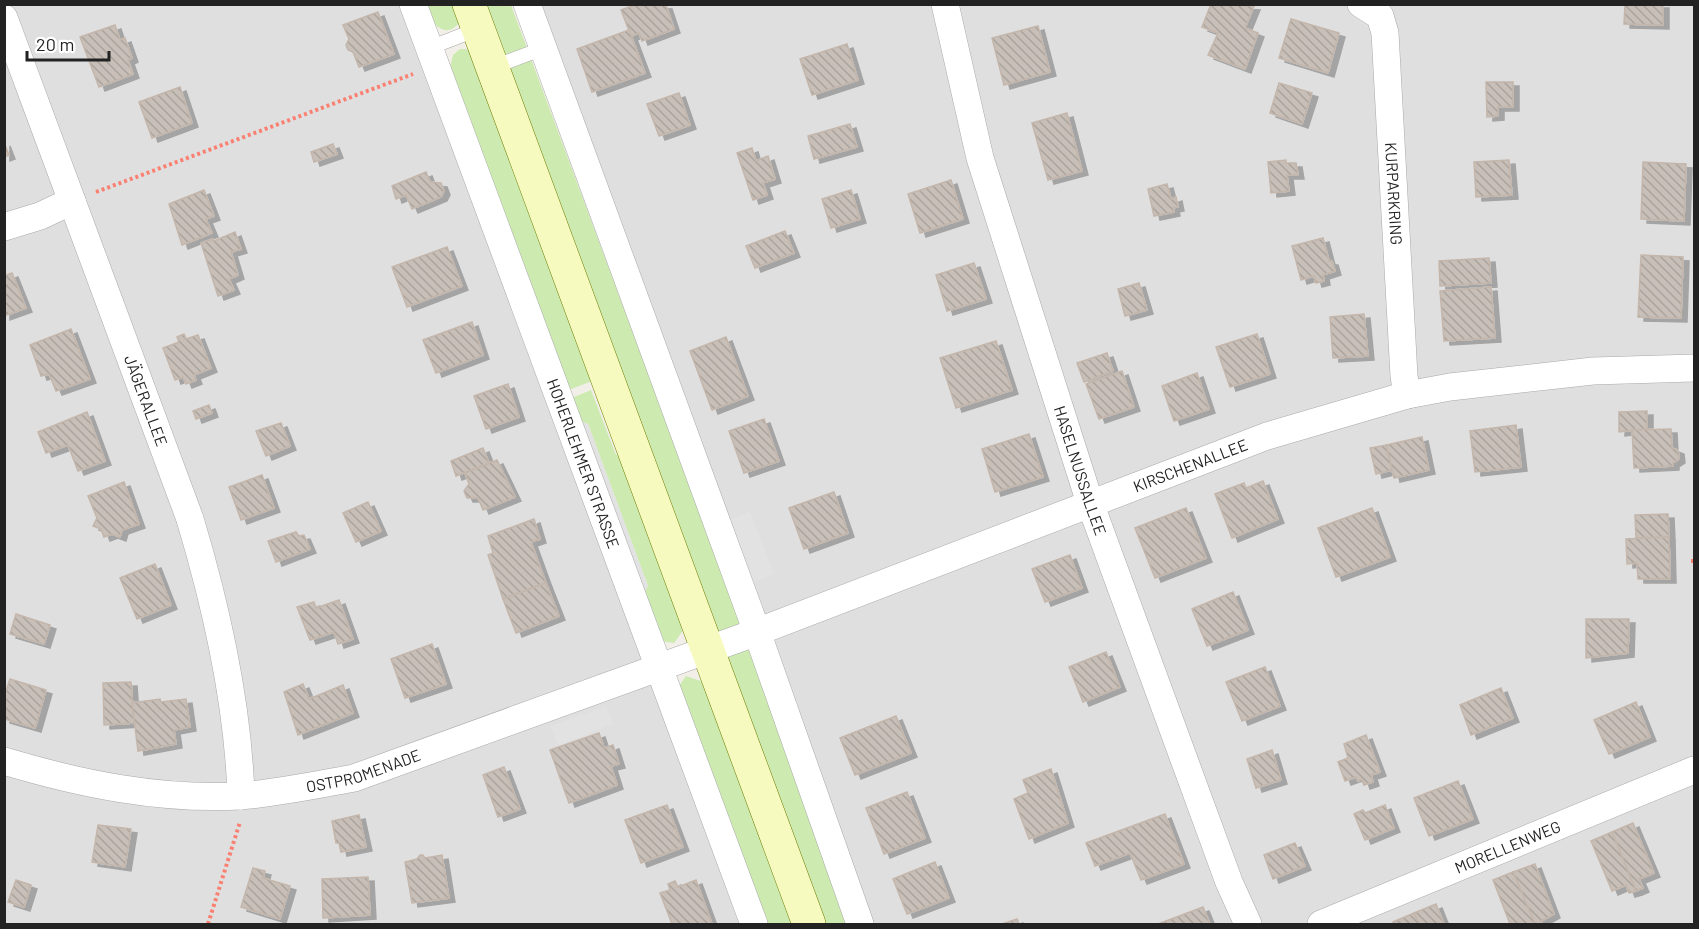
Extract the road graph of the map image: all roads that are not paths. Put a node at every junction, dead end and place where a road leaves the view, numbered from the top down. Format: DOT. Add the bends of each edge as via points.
graph roads {
  1 [pos="413,4"];
  2 [pos="527,4"];
  3 [pos="945,4"];
  4 [pos="1361,4"];
  5 [pos="474,17"];
  6 [pos="4,18"];
  7 [pos="544,48"];
  8 [pos="433,57"];
  9 [pos="493,67"];
  10 [pos="72,201"];
  11 [pos="4,227"];
  12 [pos="1695,368"];
  13 [pos="1407,394"];
  14 [pos="1090,503"];
  15 [pos="757,632"];
  16 [pos="708,649"];
  17 [pos="659,668"];
  18 [pos="4,761"];
  19 [pos="1695,770"];
  20 [pos="241,795"];
  21 [pos="754,924"];
  22 [pos="809,924"];
  23 [pos="860,924"];
  24 [pos="1248,924"];
  25 [pos="1321,924"];
  1 -- 8 [label="street, HOHERLEHMER STRASSE"];
  2 -- 7 [label="street"];
  3 -- 14 [label="street, HASELNUSSALLEE" via="980,158"];
  4 -- 13 [label="street, KURPARKRING" via="1380,16 1385,33"];
  5 -- 8 [label="lane"];
  5 -- 9 [label="street"];
  6 -- 10 [label="street, JÄGERALLEE"];
  7 -- 9 [label="lane"];
  7 -- 15 [label="street"];
  8 -- 17 [label="street, HOHERLEHMER STRASSE"];
  9 -- 16 [label="street"];
  10 -- 11 [label="street"];
  10 -- 20 [label="street, JÄGERALLEE" via="189,514 209,582 238,743"];
  12 -- 13 [label="street, KIRSCHENALLEE" via="1593,371"];
  13 -- 14 [label="street, KIRSCHENALLEE" via="1267,436"];
  14 -- 15 [label="street, KIRSCHENALLEE"];
  14 -- 24 [label="street, HASELNUSSALLEE" via="1227,877"];
  15 -- 16 [label="street, KIRSCHENALLEE"];
  15 -- 23 [label="street"];
  16 -- 17 [label="street, OSTPROMENADE"];
  16 -- 22 [label="street"];
  17 -- 20 [label="street, OSTPROMENADE" via="354,778"];
  17 -- 21 [label="street, HOHERLEHMER STRASSE"];
  18 -- 20 [label="street, OSTPROMENADE" via="58,777 132,791 184,796"];
  19 -- 25 [label="street, MORELLENWEG"];
}
